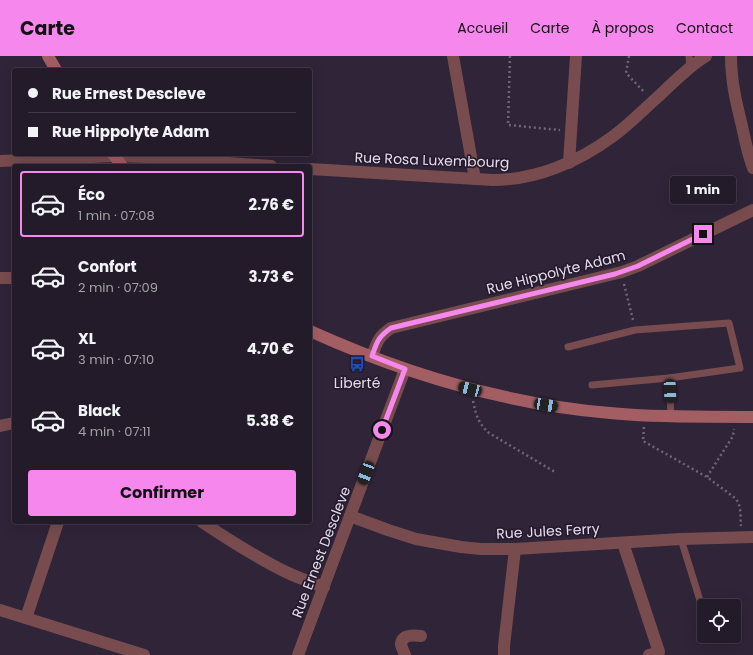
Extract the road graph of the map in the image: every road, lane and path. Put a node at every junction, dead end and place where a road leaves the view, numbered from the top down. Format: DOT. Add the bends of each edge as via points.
graph roads {
  1 [pos="48,56"];
  2 [pos="453,56"];
  3 [pos="510,56"];
  4 [pos="576,56"];
  5 [pos="629,56"];
  6 [pos="706,56"];
  7 [pos="731,56"];
  8 [pos="689,62"];
  9 [pos="55,68"];
  10 [pos="653,101"];
  11 [pos="571,131"];
  12 [pos="94,156"];
  13 [pos="114,156"];
  14 [pos="130,156"];
  15 [pos="0,161"];
  16 [pos="570,163"];
  17 [pos="120,164"];
  18 [pos="243,164"];
  19 [pos="753,168"];
  20 [pos="312,169"];
  21 [pos="475,179"];
  22 [pos="753,210"];
  23 [pos="622,272"];
  24 [pos="0,278"];
  25 [pos="12,278"];
  26 [pos="635,330"];
  27 [pos="312,334"];
  28 [pos="568,347"];
  29 [pos="372,356"];
  30 [pos="405,369"];
  31 [pos="669,378"];
  32 [pos="592,385"];
  33 [pos="470,389"];
  34 [pos="645,415"];
  35 [pos="670,416"];
  36 [pos="734,416"];
  37 [pos="753,417"];
  38 [pos="12,423"];
  39 [pos="0,426"];
  40 [pos="556,472"];
  41 [pos="707,477"];
  42 [pos="350,516"];
  43 [pos="57,524"];
  44 [pos="205,524"];
  45 [pos="747,537"];
  46 [pos="680,539"];
  47 [pos="623,543"];
  48 [pos="515,549"];
  49 [pos="324,587"];
  50 [pos="700,599"];
  51 [pos="0,610"];
  52 [pos="26,618"];
  53 [pos="421,636"];
  54 [pos="144,655"];
  55 [pos="298,655"];
  56 [pos="405,655"];
  57 [pos="504,655"];
  58 [pos="649,655"];
  1 -- 9 [label="main road"];
  2 -- 21 [label="street"];
  3 -- 11 [label="path" via="508,125"];
  4 -- 11 [label="street"];
  5 -- 10 [label="path" via="626,73"];
  6 -- 8 [label="street, Rue Rosa Luxembourg"];
  7 -- 19 [label="street" via="731,76"];
  8 -- 10 [label="street, Rue Rosa Luxembourg"];
  10 -- 16 [label="street, Rue Rosa Luxembourg" via="612,137"];
  11 -- 16 [label="street"];
  12 -- 15 [label="street"];
  13 -- 17 [label="main road"];
  14 -- 18 [label="street"];
  16 -- 21 [label="street, Rue Rosa Luxembourg" via="522,177 500,180"];
  20 -- 21 [label="street, Rue Rosa Luxembourg"];
  22 -- 23 [label="street, Rue Hippolyte Adam"];
  23 -- 26 [label="path"];
  23 -- 29 [label="street, Rue Hippolyte Adam" via="397,326 378,339"];
  24 -- 25 [label="street"];
  26 -- 28 [label="lane"];
  26 -- 31 [label="lane" via="729,323 740,368"];
  27 -- 29 [label="main road"];
  29 -- 30 [label="main road"];
  30 -- 33 [label="main road"];
  30 -- 42 [label="street, Rue Ernest Descleve"];
  31 -- 32 [label="lane"];
  31 -- 35 [label="lane"];
  33 -- 34 [label="main road" via="561,408"];
  33 -- 40 [label="path" via="475,413 482,427"];
  34 -- 35 [label="main road"];
  34 -- 41 [label="path" via="644,441"];
  35 -- 36 [label="main road"];
  36 -- 37 [label="main road"];
  36 -- 41 [label="path" via="733,436"];
  38 -- 39 [label="street"];
  41 -- 45 [label="path" via="738,501"];
  42 -- 48 [label="street, Rue Jules Ferry" via="426,542 471,549"];
  42 -- 49 [label="street, Rue Ernest Descleve"];
  43 -- 52 [label="street"];
  44 -- 49 [label="street" via="268,563"];
  45 -- 46 [label="street, Rue Jules Ferry"];
  46 -- 47 [label="street, Rue Jules Ferry"];
  46 -- 50 [label="lane"];
  47 -- 48 [label="street, Rue Jules Ferry"];
  47 -- 58 [label="street" via="659,652"];
  48 -- 57 [label="street"];
  49 -- 55 [label="street, Rue Ernest Descleve"];
  51 -- 52 [label="street"];
  52 -- 54 [label="street"];
  53 -- 56 [label="street" via="410,635 403,639 401,645"];
}
